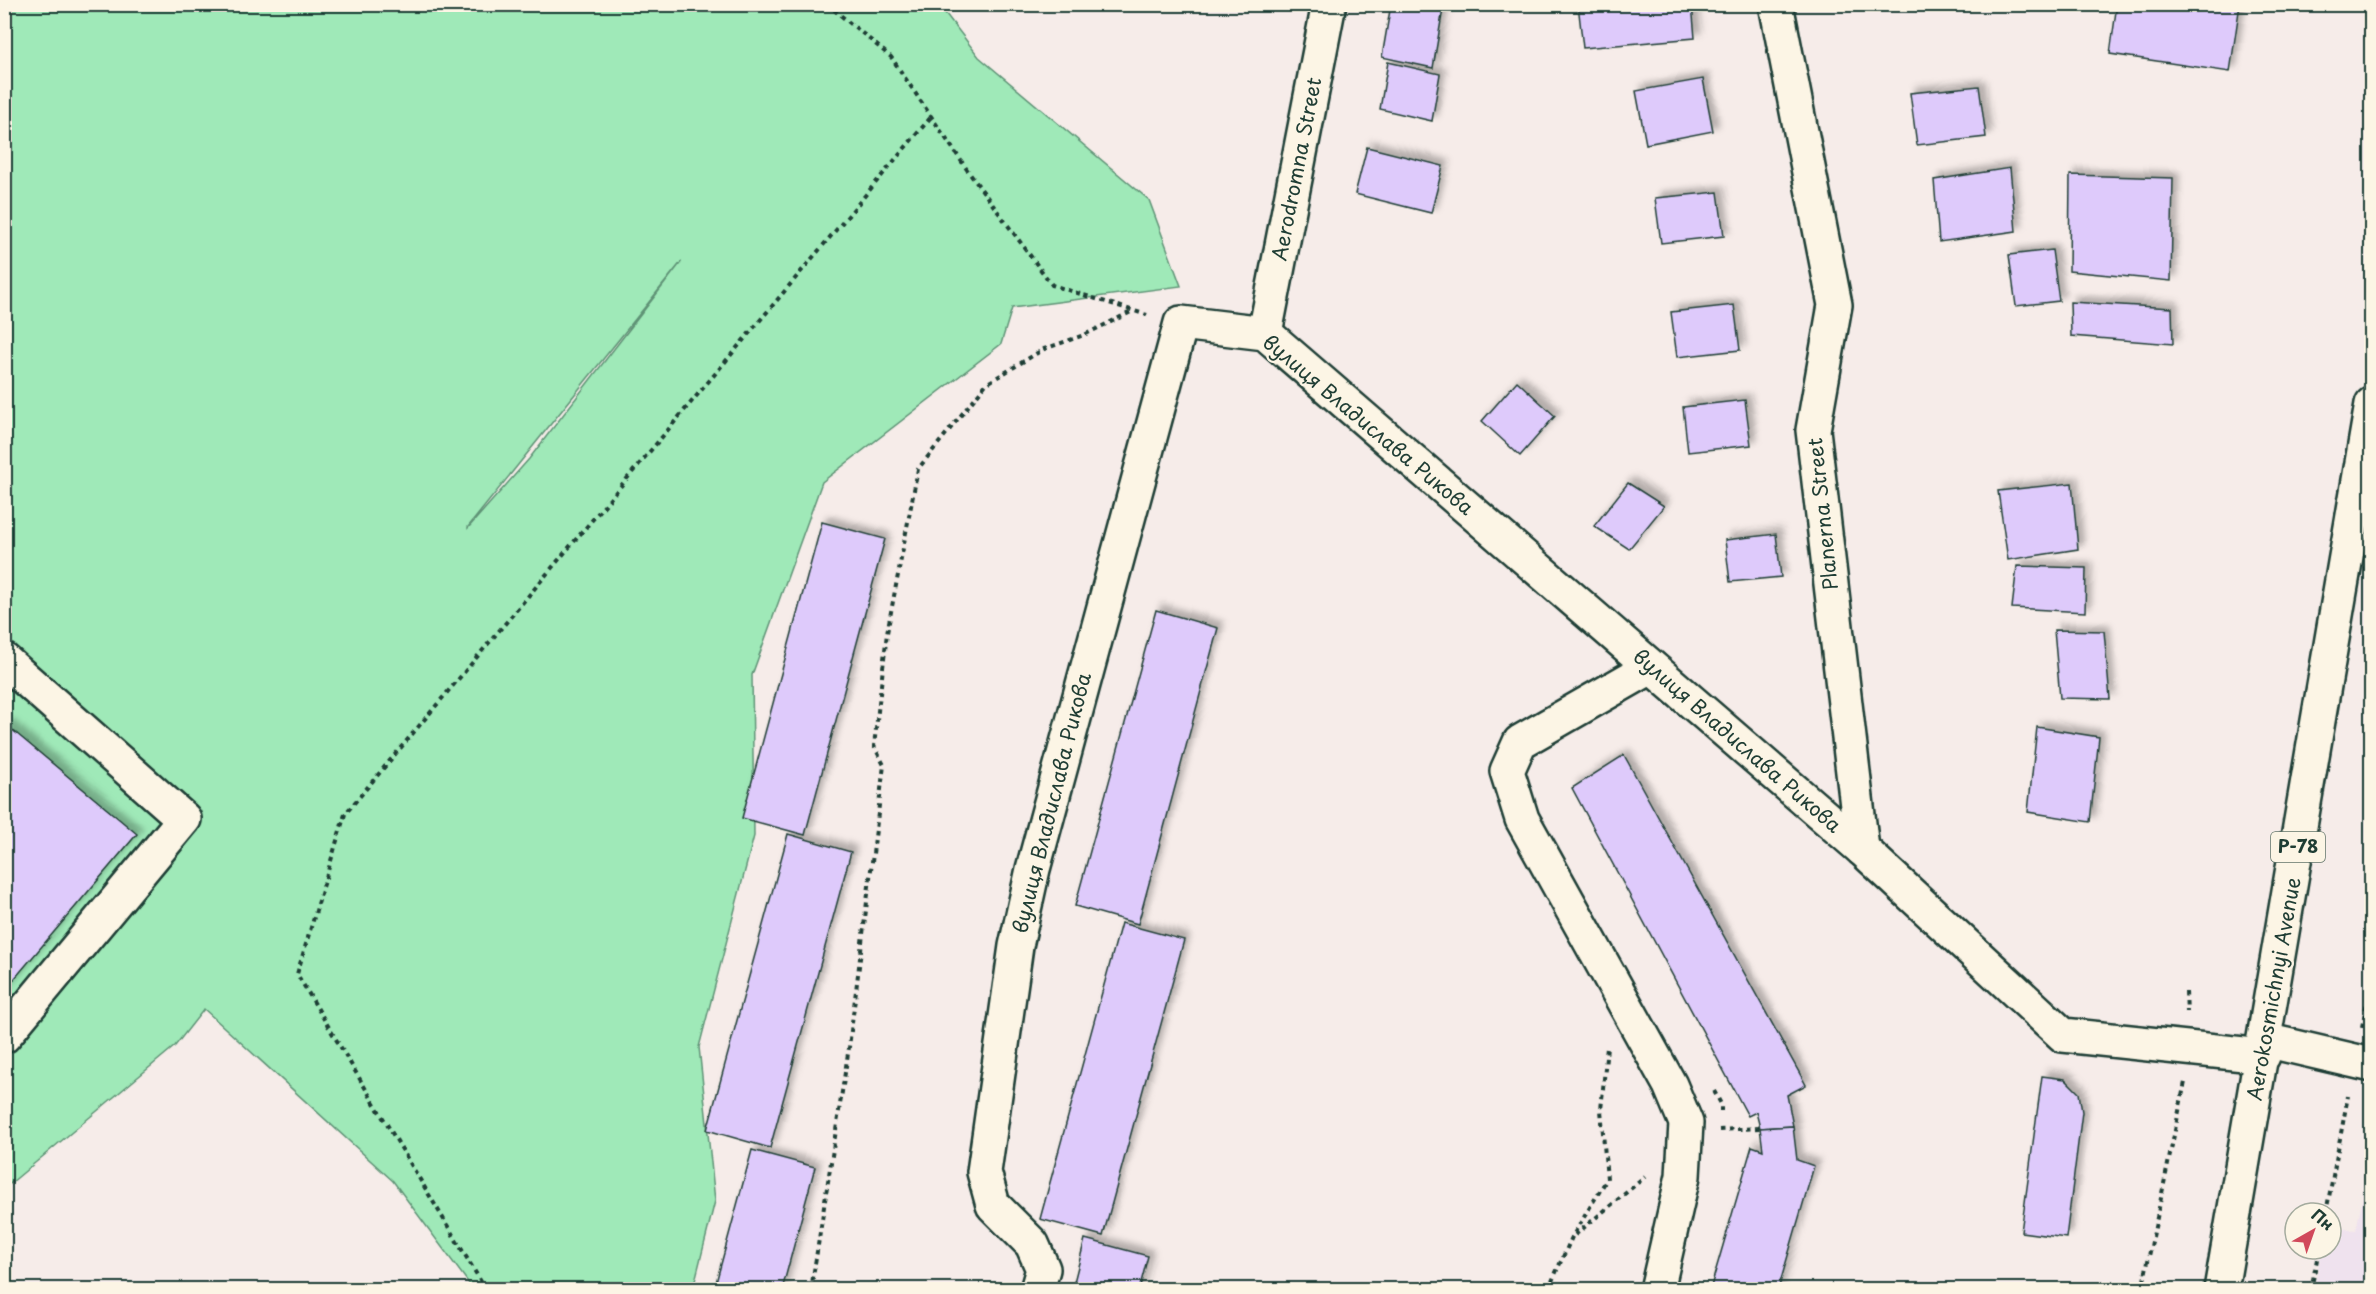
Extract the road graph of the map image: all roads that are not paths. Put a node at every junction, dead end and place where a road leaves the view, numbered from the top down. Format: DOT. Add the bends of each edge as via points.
graph roads {
  1 [pos="1329,4"];
  2 [pos="1776,4"];
  3 [pos="1265,333"];
  4 [pos="2372,404"];
  5 [pos="4,660"];
  6 [pos="1651,667"];
  7 [pos="1862,849"];
  8 [pos="4,1036"];
  9 [pos="2264,1048"];
  10 [pos="2372,1065"];
  11 [pos="1037,1290"];
  12 [pos="1657,1290"];
  13 [pos="2221,1290"];
  1 -- 3 [label="main road, Aerodromna Street"];
  2 -- 7 [label="main road, Planerna Street" via="1835,305 1813,430"];
  3 -- 6 [label="main road, вулиця Владислава Рикова"];
  3 -- 11 [label="main road, вулиця Владислава Рикова" via="1180,323 1016,946 984,1172 993,1204 1032,1244 1043,1269"];
  4 -- 9 [label="main road, Aerokosmichnyi Avenue / Р-78"];
  5 -- 8 [label="main road" via="184,819"];
  6 -- 7 [label="main road, вулиця Владислава Рикова"];
  6 -- 12 [label="main road" via="1520,742 1507,771 1522,819 1670,1085 1686,1123 1683,1176"];
  7 -- 9 [label="main road, вулиця Владислава Рикова" via="2062,1035 2188,1048"];
  9 -- 10 [label="main road, вулиця Владислава Рикова"];
  9 -- 13 [label="main road, Aerokosmichnyi Avenue / Р-78"];
}
